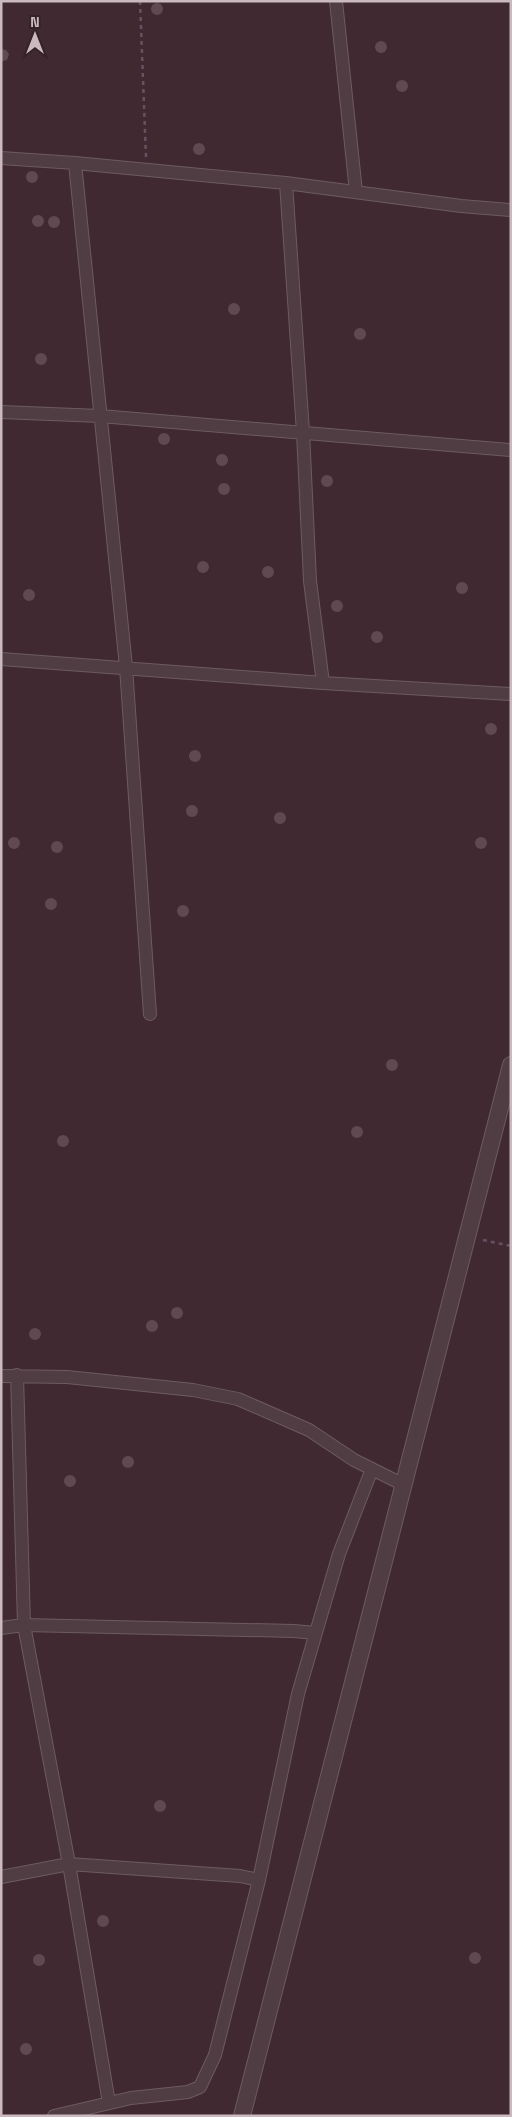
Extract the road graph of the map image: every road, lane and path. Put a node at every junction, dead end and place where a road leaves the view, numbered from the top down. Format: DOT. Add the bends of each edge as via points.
graph roads {
  1 [pos="140,1"];
  2 [pos="336,1"];
  3 [pos="1,158"];
  4 [pos="75,162"];
  5 [pos="147,170"];
  6 [pos="286,183"];
  7 [pos="356,192"];
  8 [pos="511,210"];
  9 [pos="1,412"];
  10 [pos="100,416"];
  11 [pos="304,432"];
  12 [pos="511,450"];
  13 [pos="1,659"];
  14 [pos="126,667"];
  15 [pos="323,683"];
  16 [pos="511,694"];
  17 [pos="150,1014"];
  18 [pos="511,1065"];
  19 [pos="466,1237"];
  20 [pos="511,1246"];
  21 [pos="17,1375"];
  22 [pos="1,1376"];
  23 [pos="372,1469"];
  24 [pos="402,1484"];
  25 [pos="24,1626"];
  26 [pos="1,1628"];
  27 [pos="315,1633"];
  28 [pos="69,1864"];
  29 [pos="1,1877"];
  30 [pos="259,1880"];
  31 [pos="109,2103"];
  32 [pos="54,2116"];
  33 [pos="242,2116"];
  1 -- 5 [label="path"];
  2 -- 7 [label="street"];
  3 -- 4 [label="street"];
  4 -- 5 [label="street"];
  4 -- 10 [label="street"];
  5 -- 6 [label="street"];
  6 -- 7 [label="street"];
  6 -- 11 [label="street"];
  7 -- 8 [label="street"];
  9 -- 10 [label="street"];
  10 -- 11 [label="street"];
  10 -- 14 [label="street"];
  11 -- 12 [label="street"];
  11 -- 15 [label="street" via="310,581"];
  13 -- 14 [label="street"];
  14 -- 15 [label="street"];
  14 -- 17 [label="street"];
  15 -- 16 [label="street"];
  18 -- 19 [label="street"];
  19 -- 20 [label="path"];
  19 -- 24 [label="street"];
  21 -- 22 [label="street"];
  21 -- 23 [label="street" via="193,1390 238,1399 309,1430"];
  21 -- 25 [label="street"];
  23 -- 24 [label="street"];
  23 -- 27 [label="street" via="339,1554"];
  24 -- 33 [label="street"];
  25 -- 26 [label="street"];
  25 -- 27 [label="street"];
  25 -- 28 [label="street"];
  27 -- 30 [label="street" via="298,1694"];
  28 -- 29 [label="street"];
  28 -- 30 [label="street"];
  28 -- 31 [label="street"];
  30 -- 31 [label="street" via="215,2055 200,2087 188,2092"];
  31 -- 32 [label="street"];
}
